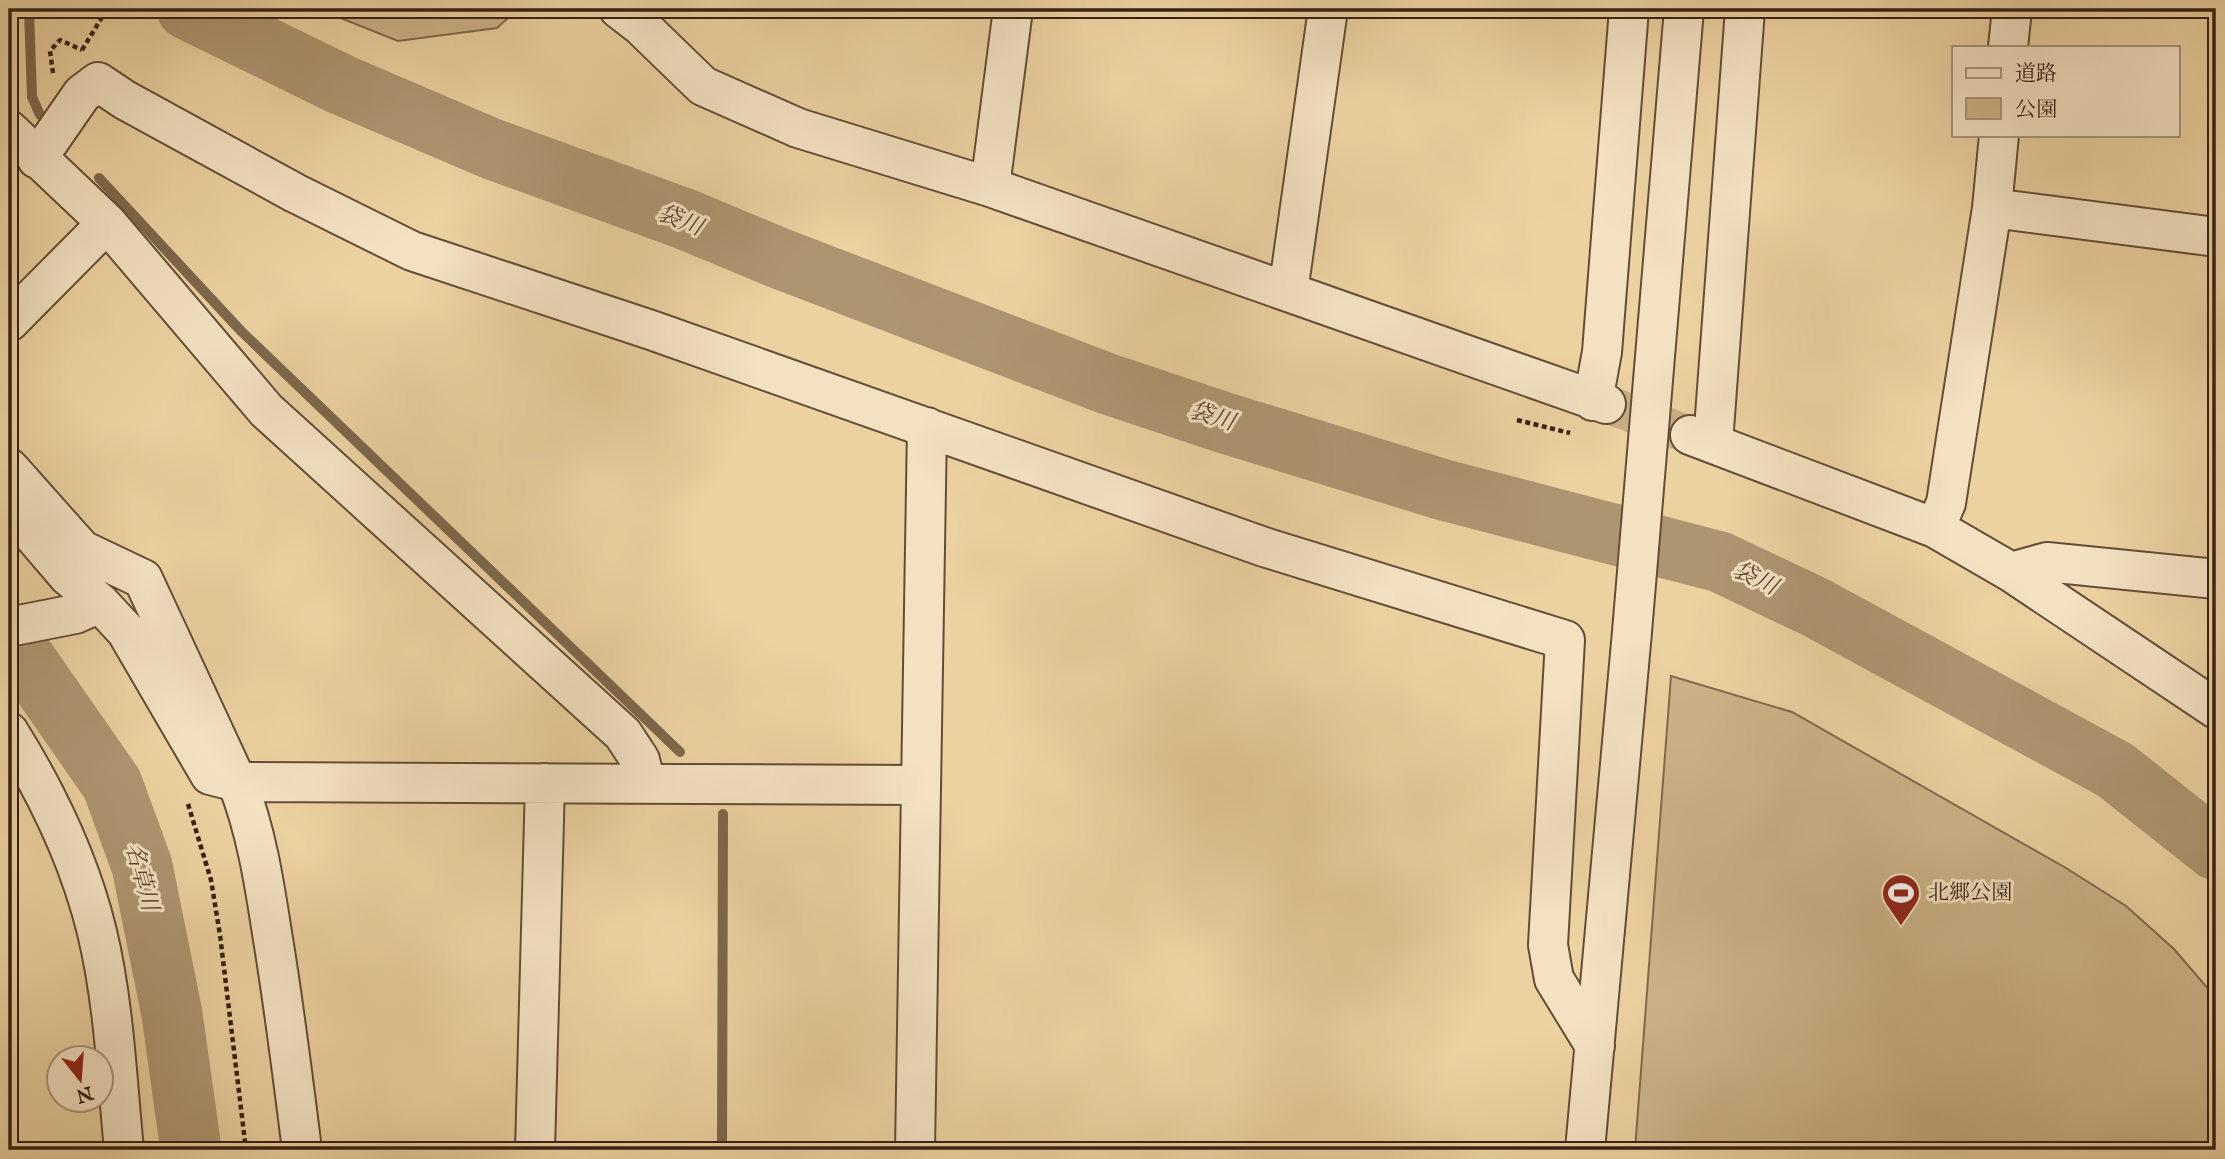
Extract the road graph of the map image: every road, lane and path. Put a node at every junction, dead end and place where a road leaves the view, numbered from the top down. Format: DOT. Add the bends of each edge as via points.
graph roads {
  1 [pos="107,9"];
  2 [pos="619,9"];
  3 [pos="1013,9"];
  4 [pos="1328,9"];
  5 [pos="1629,9"];
  6 [pos="1684,9"];
  7 [pos="1745,9"];
  8 [pos="2012,9"];
  9 [pos="9,43"];
  10 [pos="85,43"];
  11 [pos="2008,46"];
  12 [pos="9,76"];
  13 [pos="9,130"];
  14 [pos="2000,136"];
  15 [pos="37,159"];
  16 [pos="990,187"];
  17 [pos="1992,208"];
  18 [pos="107,223"];
  19 [pos="2216,237"];
  20 [pos="1288,292"];
  21 [pos="9,322"];
  22 [pos="927,427"];
  23 [pos="9,468"];
  24 [pos="9,507"];
  25 [pos="1935,528"];
  26 [pos="2011,572"];
  27 [pos="2216,579"];
  28 [pos="87,608"];
  29 [pos="9,627"];
  30 [pos="2216,709"];
  31 [pos="9,732"];
  32 [pos="236,782"];
  33 [pos="545,783"];
  34 [pos="646,784"];
  35 [pos="921,785"];
  36 [pos="187,802"];
  37 [pos="1595,1046"];
  38 [pos="124,1150"];
  39 [pos="246,1150"];
  40 [pos="302,1150"];
  41 [pos="534,1150"];
  42 [pos="915,1150"];
  43 [pos="1585,1150"];
  1 -- 10 [label="path"];
  2 -- 16 [label="street" via="703,86 798,128"];
  3 -- 16 [label="street"];
  4 -- 20 [label="street"];
  5 -- 20 [label="street" via="1600,402"];
  6 -- 37 [label="street"];
  7 -- 25 [label="street" via="1702,439"];
  8 -- 11 [label="street"];
  9 -- 12 [label="path"];
  13 -- 15 [label="street"];
  14 -- 17 [label="street"];
  15 -- 18 [label="street"];
  15 -- 22 [label="street" via="82,94 98,82 295,193 412,251"];
  16 -- 20 [label="street"];
  17 -- 19 [label="street"];
  17 -- 25 [label="street" via="1946,503"];
  18 -- 21 [label="street"];
  18 -- 34 [label="street" via="266,410 623,734 640,760"];
  22 -- 35 [label="street"];
  22 -- 37 [label="street" via="1264,547 1565,640 1548,945 1554,979"];
  23 -- 32 [label="street" via="82,550 143,579"];
  24 -- 28 [label="street" via="68,576"];
  25 -- 26 [label="street"];
  26 -- 27 [label="street" via="2047,562"];
  26 -- 30 [label="street"];
  28 -- 29 [label="street"];
  28 -- 32 [label="street" via="126,631 210,775"];
  31 -- 38 [label="street" via="84,884 109,1004"];
  32 -- 33 [label="street"];
  32 -- 40 [label="street" via="250,814 264,882"];
  33 -- 34 [label="street"];
  33 -- 41 [label="street"];
  34 -- 35 [label="street"];
  35 -- 42 [label="street"];
  36 -- 39 [label="path" via="211,880"];
  37 -- 43 [label="street"];
}
